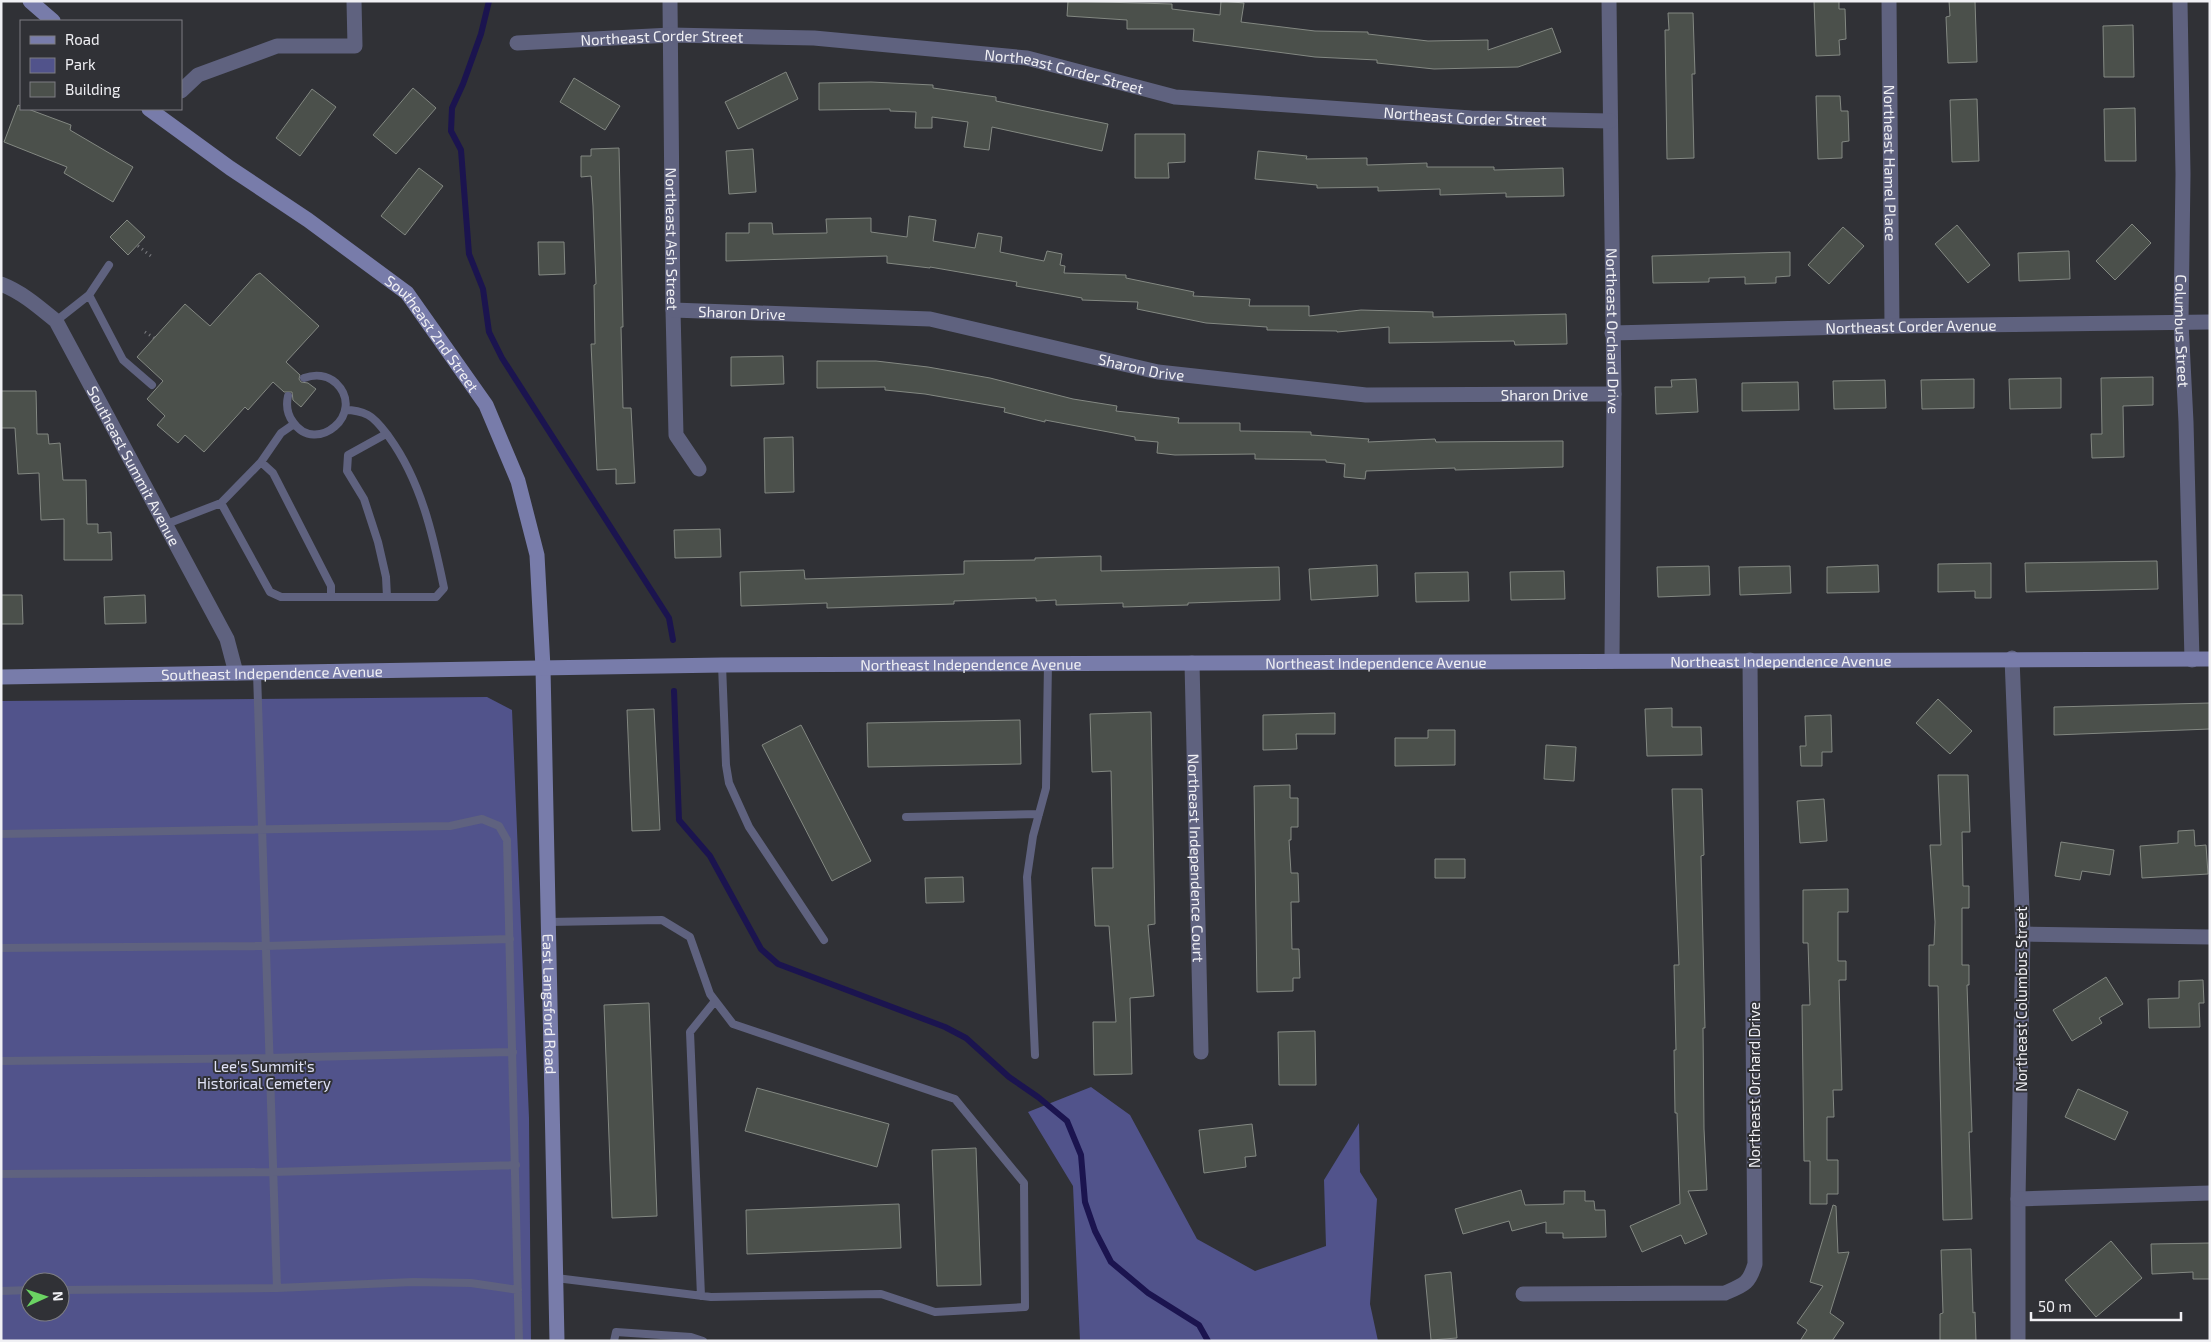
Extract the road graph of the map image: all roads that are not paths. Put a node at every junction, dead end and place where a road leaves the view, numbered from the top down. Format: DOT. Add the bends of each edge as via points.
graph roads {
  1 [pos="30,1"];
  2 [pos="354,1"];
  3 [pos="670,1"];
  4 [pos="1609,1"];
  5 [pos="1889,1"];
  6 [pos="2180,1"];
  7 [pos="51,20"];
  8 [pos="671,35"];
  9 [pos="517,42"];
  10 [pos="182,90"];
  11 [pos="156,111"];
  12 [pos="1610,120"];
  13 [pos="109,265"];
  14 [pos="1,284"];
  15 [pos="89,295"];
  16 [pos="673,310"];
  17 [pos="56,321"];
  18 [pos="2181,322"];
  19 [pos="2210,322"];
  20 [pos="1892,326"];
  21 [pos="1612,333"];
  22 [pos="304,378"];
  23 [pos="152,385"];
  24 [pos="1614,394"];
  25 [pos="288,396"];
  26 [pos="345,410"];
  27 [pos="294,424"];
  28 [pos="386,434"];
  29 [pos="261,462"];
  30 [pos="699,469"];
  31 [pos="221,503"];
  32 [pos="164,525"];
  33 [pos="331,597"];
  34 [pos="387,597"];
  35 [pos="2012,658"];
  36 [pos="2210,659"];
  37 [pos="1750,660"];
  38 [pos="2192,660"];
  39 [pos="1612,661"];
  40 [pos="1048,663"];
  41 [pos="1192,663"];
  42 [pos="722,665"];
  43 [pos="543,668"];
  44 [pos="236,673"];
  45 [pos="257,673"];
  46 [pos="1,677"];
  47 [pos="1039,814"];
  48 [pos="906,817"];
  49 [pos="262,829"];
  50 [pos="1,834"];
  51 [pos="548,922"];
  52 [pos="2023,934"];
  53 [pos="2210,937"];
  54 [pos="510,939"];
  55 [pos="824,940"];
  56 [pos="266,946"];
  57 [pos="1,948"];
  58 [pos="714,1001"];
  59 [pos="513,1052"];
  60 [pos="1201,1052"];
  61 [pos="1035,1055"];
  62 [pos="270,1058"];
  63 [pos="1,1060"];
  64 [pos="516,1165"];
  65 [pos="273,1172"];
  66 [pos="1,1174"];
  67 [pos="2210,1193"];
  68 [pos="2018,1199"];
  69 [pos="556,1278"];
  70 [pos="277,1288"];
  71 [pos="1,1290"];
  72 [pos="20,1290"];
  73 [pos="70,1290"];
  74 [pos="518,1290"];
  75 [pos="1523,1294"];
  76 [pos="701,1296"];
  77 [pos="519,1341"];
  78 [pos="557,1341"];
  79 [pos="614,1341"];
  80 [pos="703,1341"];
  81 [pos="2018,1341"];
  1 -- 7 [label="street"];
  2 -- 10 [label="street" via="354,46 277,46 198,75"];
  3 -- 8 [label="street, Northeast Ash Street"];
  4 -- 12 [label="street, Northeast Orchard Drive"];
  5 -- 20 [label="street, Northeast Hamel Place"];
  6 -- 18 [label="street, Columbus Street"];
  8 -- 9 [label="street, Northeast Corder Street"];
  8 -- 12 [label="street, Northeast Corder Street" via="814,38 1027,58 1175,98 1471,118"];
  8 -- 16 [label="street, Northeast Ash Street"];
  11 -- 43 [label="street, Southeast 2nd Street" via="230,168 308,220 407,293 486,405 518,481 537,555"];
  12 -- 21 [label="street, Northeast Orchard Drive"];
  13 -- 15 [label="lane"];
  14 -- 17 [label="street, Southeast Summit Avenue" via="12,288"];
  15 -- 17 [label="lane"];
  15 -- 23 [label="lane" via="123,360"];
  16 -- 24 [label="street, Sharon Drive" via="930,319 1158,372 1366,395"];
  16 -- 30 [label="street, Northeast Ash Street" via="676,435"];
  17 -- 32 [label="street, Southeast Summit Avenue"];
  18 -- 19 [label="street, Northeast Corder Avenue"];
  18 -- 20 [label="street, Northeast Corder Avenue"];
  18 -- 38 [label="street, Columbus Street"];
  20 -- 21 [label="street, Northeast Corder Avenue"];
  21 -- 24 [label="street, Northeast Orchard Drive"];
  22 -- 26 [label="lane" via="321,376 333,380 342,390"];
  24 -- 39 [label="street, Northeast Orchard Drive"];
  25 -- 27 [label="lane" via="288,413"];
  26 -- 27 [label="lane" via="340,422 324,433 305,432"];
  26 -- 28 [label="lane" via="370,416"];
  27 -- 29 [label="lane" via="281,433"];
  28 -- 34 [label="lane" via="348,454 347,471 364,499 378,542"];
  28 -- 34 [label="lane" via="401,454 417,488 434,538 444,588 436,597"];
  29 -- 31 [label="lane"];
  29 -- 33 [label="lane" via="273,473 331,586"];
  31 -- 32 [label="lane"];
  31 -- 33 [label="lane" via="270,592 281,597"];
  32 -- 44 [label="street, Southeast Summit Avenue" via="227,639"];
  33 -- 34 [label="lane"];
  35 -- 37 [label="street, Northeast Independence Avenue"];
  35 -- 38 [label="street, Northeast Independence Avenue"];
  35 -- 52 [label="street, Northeast Columbus Street"];
  36 -- 38 [label="street, Northeast Independence Avenue"];
  37 -- 39 [label="street, Northeast Independence Avenue"];
  37 -- 75 [label="street, Northeast Orchard Drive" via="1755,1254 1750,1279 1725,1293"];
  39 -- 41 [label="street, Northeast Independence Avenue"];
  40 -- 41 [label="street, Northeast Independence Avenue"];
  40 -- 42 [label="street, Northeast Independence Avenue"];
  40 -- 47 [label="lane" via="1046,788"];
  41 -- 60 [label="street, Northeast Independence Court"];
  42 -- 43 [label="street, Northeast Independence Avenue"];
  42 -- 55 [label="lane" via="729,783 750,827"];
  43 -- 45 [label="street, Southeast Independence Avenue"];
  43 -- 51 [label="street, East Langsford Road"];
  44 -- 45 [label="street, Southeast Independence Avenue"];
  44 -- 46 [label="street, Southeast Independence Avenue"];
  45 -- 49 [label="lane"];
  47 -- 48 [label="lane"];
  47 -- 61 [label="lane" via="1027,877"];
  49 -- 50 [label="lane"];
  49 -- 54 [label="lane" via="450,826 482,820 498,826 507,840"];
  49 -- 56 [label="lane"];
  51 -- 58 [label="lane" via="662,920 690,937"];
  51 -- 69 [label="street, East Langsford Road"];
  52 -- 53 [label="street"];
  52 -- 68 [label="street, Northeast Columbus Street"];
  54 -- 56 [label="lane"];
  54 -- 59 [label="lane"];
  56 -- 57 [label="lane"];
  56 -- 62 [label="lane"];
  58 -- 76 [label="lane" via="690,1032"];
  58 -- 76 [label="lane" via="733,1024 955,1099 1024,1183 1025,1307 935,1312 881,1294"];
  59 -- 62 [label="lane"];
  59 -- 64 [label="lane"];
  62 -- 63 [label="lane"];
  62 -- 65 [label="lane"];
  64 -- 65 [label="lane"];
  64 -- 74 [label="lane"];
  65 -- 66 [label="lane"];
  65 -- 70 [label="lane"];
  67 -- 68 [label="street"];
  68 -- 81 [label="street, Northeast Columbus Street"];
  69 -- 76 [label="lane"];
  69 -- 78 [label="street, East Langsford Road"];
  70 -- 73 [label="lane"];
  70 -- 74 [label="lane" via="413,1282 471,1283"];
  71 -- 72 [label="lane"];
  74 -- 77 [label="lane"];
  79 -- 80 [label="lane" via="616,1332 691,1337"];
}
